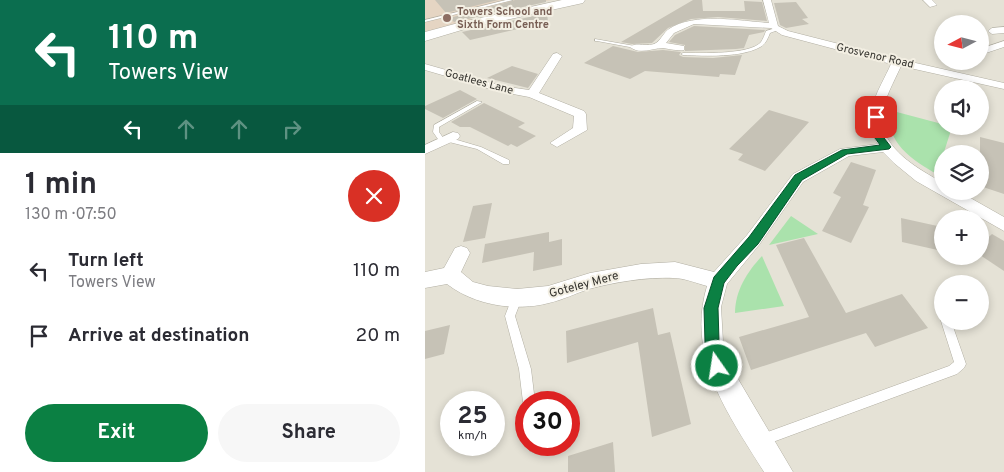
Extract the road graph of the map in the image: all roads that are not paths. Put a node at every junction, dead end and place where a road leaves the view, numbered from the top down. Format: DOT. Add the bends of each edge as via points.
graph roads {
  1 [pos="511,0"];
  2 [pos="579,0"];
  3 [pos="767,0"];
  4 [pos="503,1"];
  5 [pos="425,21"];
  6 [pos="775,27"];
  7 [pos="1004,30"];
  8 [pos="992,31"];
  9 [pos="425,37"];
  10 [pos="597,40"];
  11 [pos="1004,44"];
  12 [pos="660,45"];
  13 [pos="635,47"];
  14 [pos="989,49"];
  15 [pos="682,51"];
  16 [pos="711,51"];
  17 [pos="557,56"];
  18 [pos="897,62"];
  19 [pos="425,67"];
  20 [pos="934,69"];
  21 [pos="938,70"];
  22 [pos="1004,86"];
  23 [pos="533,94"];
  24 [pos="479,102"];
  25 [pos="448,139"];
  26 [pos="557,144"];
  27 [pos="886,147"];
  28 [pos="425,150"];
  29 [pos="506,162"];
  30 [pos="934,185"];
  31 [pos="960,200"];
  32 [pos="1004,225"];
  33 [pos="461,253"];
  34 [pos="450,275"];
  35 [pos="425,280"];
  36 [pos="719,281"];
  37 [pos="517,298"];
  38 [pos="949,330"];
  39 [pos="528,391"];
  40 [pos="761,441"];
  41 [pos="779,472"];
  1 -- 4 [label="lane"];
  2 -- 9 [label="main road"];
  3 -- 6 [label="street"];
  4 -- 5 [label="lane"];
  6 -- 12 [label="street, Grosvenor Road" via="693,21 671,31"];
  6 -- 15 [label="lane" via="763,42 753,48 716,55"];
  6 -- 18 [label="street, Grosvenor Road" via="812,41"];
  7 -- 8 [label="street"];
  10 -- 13 [label="lane"];
  11 -- 14 [label="street"];
  12 -- 13 [label="street"];
  12 -- 15 [label="street"];
  15 -- 16 [label="lane"];
  17 -- 23 [label="street"];
  18 -- 20 [label="street, Grosvenor Road"];
  18 -- 27 [label="street" via="876,117 880,138"];
  19 -- 23 [label="street, Goatlees Lane" via="501,89"];
  21 -- 22 [label="street, Grosvenor Road"];
  23 -- 26 [label="street, Goatlees Lane" via="580,114 580,130"];
  24 -- 25 [label="lane" via="436,126 436,132"];
  25 -- 28 [label="street"];
  25 -- 29 [label="lane" via="479,148"];
  27 -- 30 [label="street"];
  27 -- 36 [label="street" via="845,152 798,178"];
  31 -- 32 [label="street"];
  33 -- 34 [label="street"];
  34 -- 35 [label="street"];
  34 -- 37 [label="street, Goteley Mere" via="467,288 488,295"];
  36 -- 37 [label="street, Goteley Mere" via="675,270 641,272 590,281 548,295"];
  36 -- 40 [label="street" via="711,314 717,366"];
  37 -- 39 [label="lane" via="510,316"];
  38 -- 40 [label="lane" via="959,364 953,370"];
  40 -- 41 [label="street"];
}
